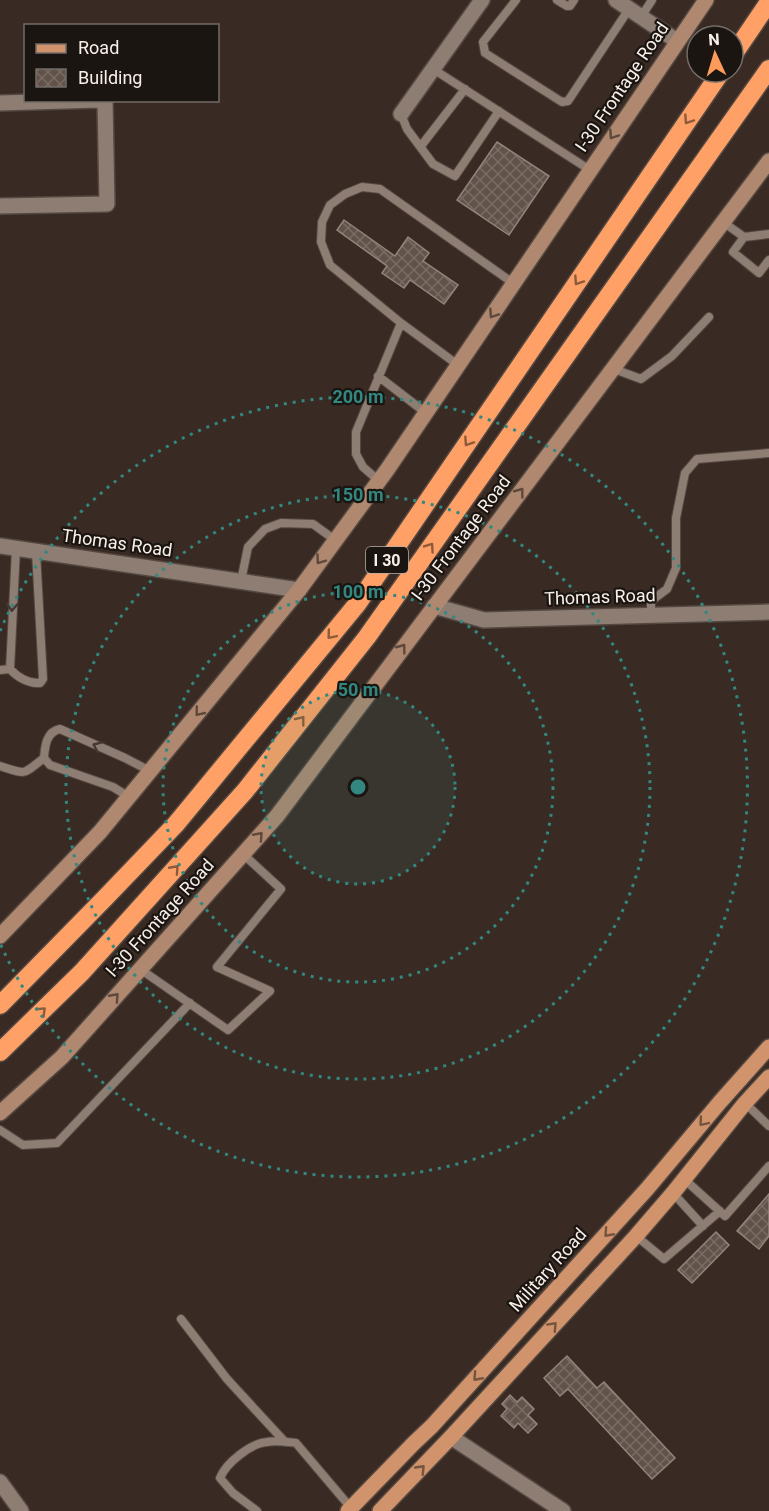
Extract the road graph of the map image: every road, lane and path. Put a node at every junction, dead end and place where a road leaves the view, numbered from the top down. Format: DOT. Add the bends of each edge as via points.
graph roads {
  1 [pos="482,0"];
  2 [pos="516,0"];
  3 [pos="557,0"];
  4 [pos="574,0"];
  5 [pos="616,0"];
  6 [pos="652,0"];
  7 [pos="706,0"];
  8 [pos="769,2"];
  9 [pos="635,13"];
  10 [pos="745,37"];
  11 [pos="677,41"];
  12 [pos="433,69"];
  13 [pos="769,69"];
  14 [pos="713,84"];
  15 [pos="465,89"];
  16 [pos="33,102"];
  17 [pos="105,102"];
  18 [pos="0,103"];
  19 [pos="499,111"];
  20 [pos="401,114"];
  21 [pos="421,146"];
  22 [pos="769,161"];
  23 [pos="590,170"];
  24 [pos="0,206"];
  25 [pos="723,222"];
  26 [pos="769,234"];
  27 [pos="744,237"];
  28 [pos="769,260"];
  29 [pos="513,283"];
  30 [pos="709,317"];
  31 [pos="401,323"];
  32 [pos="458,365"];
  33 [pos="614,369"];
  34 [pos="378,376"];
  35 [pos="426,413"];
  36 [pos="769,453"];
  37 [pos="379,481"];
  38 [pos="335,540"];
  39 [pos="0,546"];
  40 [pos="16,549"];
  41 [pos="36,552"];
  42 [pos="241,581"];
  43 [pos="299,590"];
  44 [pos="434,606"];
  45 [pos="769,612"];
  46 [pos="651,615"];
  47 [pos="10,669"];
  48 [pos="0,670"];
  49 [pos="44,758"];
  50 [pos="0,766"];
  51 [pos="150,771"];
  52 [pos="129,797"];
  53 [pos="243,855"];
  54 [pos="0,936"];
  55 [pos="140,969"];
  56 [pos="190,1003"];
  57 [pos="0,1005"];
  58 [pos="769,1047"];
  59 [pos="0,1052"];
  60 [pos="769,1077"];
  61 [pos="729,1093"];
  62 [pos="745,1103"];
  63 [pos="0,1113"];
  64 [pos="769,1126"];
  65 [pos="0,1130"];
  66 [pos="769,1166"];
  67 [pos="684,1179"];
  68 [pos="673,1194"];
  69 [pos="720,1211"];
  70 [pos="703,1226"];
  71 [pos="636,1236"];
  72 [pos="181,1319"];
  73 [pos="432,1426"];
  74 [pos="451,1437"];
  75 [pos="285,1442"];
  76 [pos="0,1482"];
  77 [pos="350,1509"];
  78 [pos="21,1511"];
  79 [pos="258,1511"];
  80 [pos="380,1511"];
  81 [pos="563,1511"];
  1 -- 12 [label="street"];
  2 -- 9 [label="lane" via="483,42 485,52 562,102 568,101"];
  3 -- 4 [label="lane" via="570,6"];
  5 -- 9 [label="street"];
  6 -- 9 [label="lane"];
  7 -- 11 [label="main road, I-30 Frontage Road"];
  8 -- 10 [label="highway"];
  9 -- 11 [label="street"];
  11 -- 23 [label="main road, I-30 Frontage Road, one-way"];
  12 -- 15 [label="lane"];
  12 -- 20 [label="street"];
  59 -- 13 [label="highway, I 30, one-way" via="82,972 245,791 367,637"];
  14 -- 57 [label="highway, I 30, one-way" via="358,603 176,824"];
  15 -- 19 [label="lane"];
  15 -- 21 [label="lane"];
  16 -- 18 [label="street"];
  17 -- 24 [label="street" via="107,204"];
  19 -- 21 [label="lane" via="455,176 433,164"];
  19 -- 23 [label="lane"];
  20 -- 21 [label="lane"];
  22 -- 25 [label="main road, I-30 Frontage Road"];
  23 -- 29 [label="main road, I-30 Frontage Road"];
  25 -- 27 [label="lane"];
  25 -- 33 [label="main road, I-30 Frontage Road"];
  26 -- 27 [label="lane"];
  27 -- 28 [label="lane" via="733,252 759,273"];
  29 -- 31 [label="lane" via="380,189 362,187 330,205 322,222 321,242 330,265"];
  29 -- 32 [label="main road, I-30 Frontage Road, one-way"];
  30 -- 33 [label="lane" via="672,356 641,379"];
  31 -- 32 [label="lane"];
  31 -- 34 [label="lane"];
  32 -- 35 [label="main road, I-30 Frontage Road"];
  44 -- 33 [label="main road, I-30 Frontage Road, one-way"];
  34 -- 35 [label="lane"];
  34 -- 37 [label="lane" via="356,432 356,454 363,467"];
  35 -- 37 [label="main road, I-30 Frontage Road"];
  36 -- 46 [label="lane" via="697,459 685,474 676,518 676,568 667,589 651,601"];
  37 -- 38 [label="main road, I-30 Frontage Road"];
  38 -- 42 [label="lane" via="313,524 281,523 265,529 248,547"];
  38 -- 43 [label="main road, I-30 Frontage Road, one-way"];
  39 -- 40 [label="street, Thomas Road"];
  40 -- 41 [label="street, Thomas Road"];
  40 -- 47 [label="lane, one-way"];
  41 -- 42 [label="street, Thomas Road"];
  41 -- 47 [label="lane" via="43,679 36,684 16,676"];
  42 -- 43 [label="street, Thomas Road"];
  43 -- 51 [label="main road, I-30 Frontage Road, one-way"];
  44 -- 46 [label="street, Thomas Road" via="484,620"];
  53 -- 44 [label="main road, I-30 Frontage Road, one-way" via="277,816"];
  45 -- 46 [label="street, Thomas Road"];
  47 -- 48 [label="lane"];
  49 -- 50 [label="lane" via="25,773"];
  51 -- 49 [label="lane, one-way" via="60,729 49,736"];
  49 -- 52 [label="lane" via="50,765 113,787"];
  51 -- 52 [label="main road, I-30 Frontage Road"];
  52 -- 54 [label="main road, I-30 Frontage Road"];
  53 -- 55 [label="main road, I-30 Frontage Road"];
  53 -- 56 [label="lane" via="281,889 217,967 270,991 228,1030"];
  55 -- 56 [label="lane"];
  63 -- 55 [label="main road, I-30 Frontage Road, one-way" via="62,1057"];
  56 -- 65 [label="lane" via="57,1143 22,1145"];
  58 -- 61 [label="main road, Military Road"];
  60 -- 62 [label="main road"];
  61 -- 62 [label="main road"];
  61 -- 73 [label="main road, Military Road, one-way" via="647,1190"];
  62 -- 64 [label="lane"];
  62 -- 67 [label="main road"];
  66 -- 69 [label="lane" via="725,1216"];
  67 -- 68 [label="main road"];
  67 -- 69 [label="lane"];
  68 -- 70 [label="lane"];
  68 -- 71 [label="main road"];
  69 -- 70 [label="lane"];
  70 -- 71 [label="lane" via="664,1259"];
  74 -- 71 [label="main road, one-way"];
  72 -- 75 [label="lane" via="227,1379"];
  73 -- 74 [label="main road"];
  73 -- 77 [label="main road, Military Road"];
  80 -- 74 [label="main road, one-way"];
  74 -- 81 [label="street"];
  75 -- 77 [label="lane" via="296,1443"];
  75 -- 79 [label="lane" via="257,1444 222,1472 220,1478 232,1493"];
  76 -- 78 [label="street"];
}
